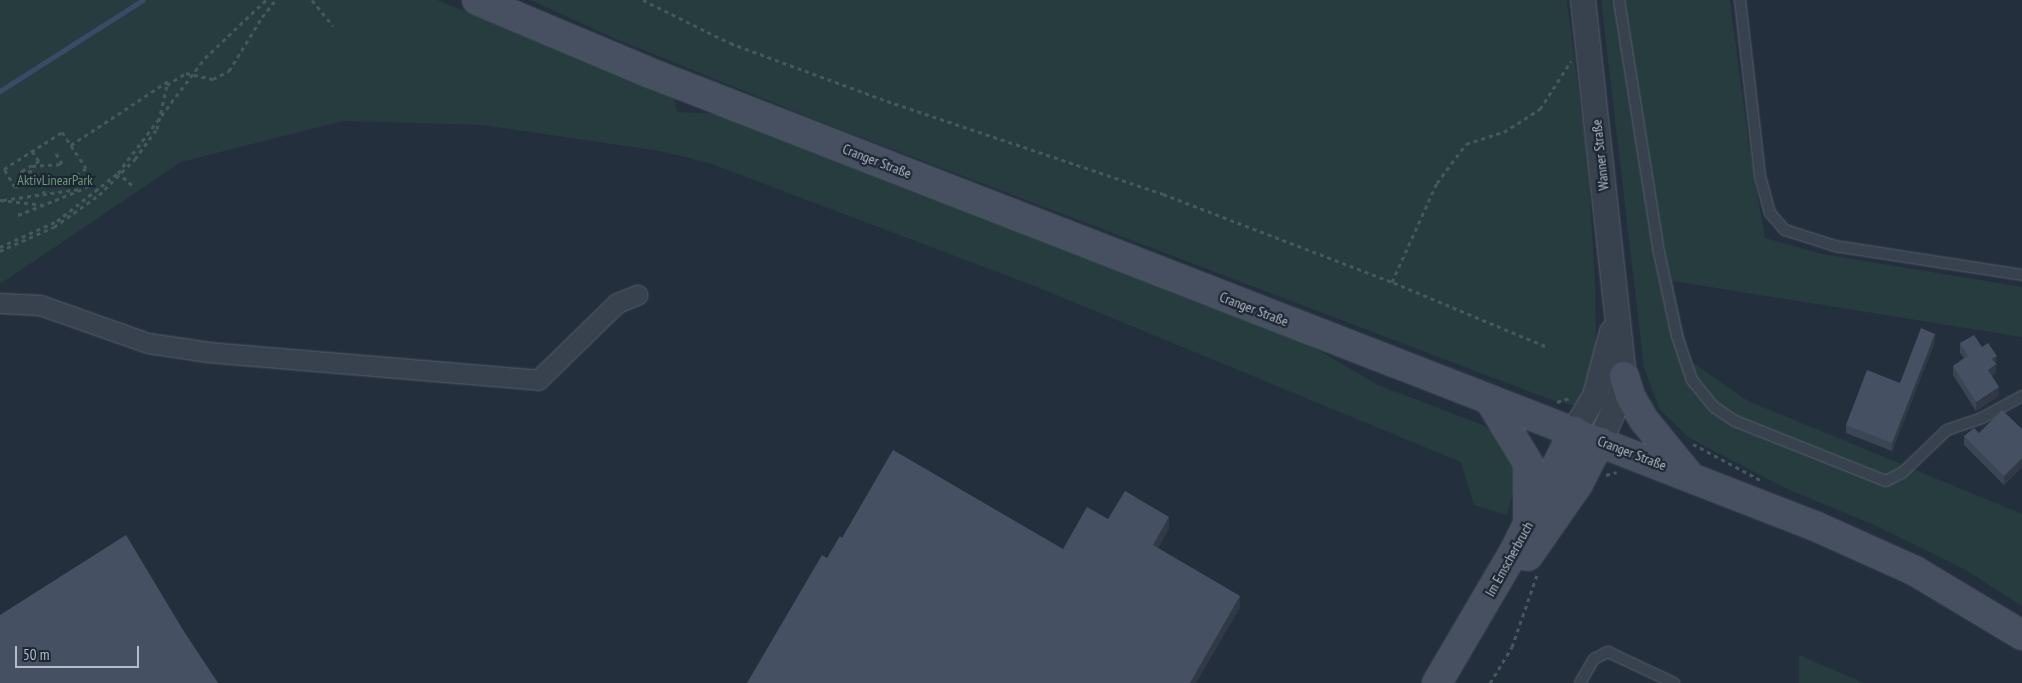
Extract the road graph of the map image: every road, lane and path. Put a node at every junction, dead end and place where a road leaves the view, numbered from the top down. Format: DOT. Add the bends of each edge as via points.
graph roads {
  1 [pos="266,0"];
  2 [pos="276,0"];
  3 [pos="312,0"];
  4 [pos="644,0"];
  5 [pos="1583,0"];
  6 [pos="1619,0"];
  7 [pos="1740,0"];
  8 [pos="479,1"];
  9 [pos="333,26"];
  10 [pos="1588,50"];
  11 [pos="192,74"];
  12 [pos="173,78"];
  13 [pos="162,112"];
  14 [pos="71,145"];
  15 [pos="32,151"];
  16 [pos="56,153"];
  17 [pos="31,166"];
  18 [pos="35,172"];
  19 [pos="119,174"];
  20 [pos="42,183"];
  21 [pos="132,185"];
  22 [pos="85,188"];
  23 [pos="98,190"];
  24 [pos="44,194"];
  25 [pos="2,200"];
  26 [pos="44,205"];
  27 [pos="18,215"];
  28 [pos="0,249"];
  29 [pos="2022,275"];
  30 [pos="1392,282"];
  31 [pos="637,295"];
  32 [pos="0,303"];
  33 [pos="1616,310"];
  34 [pos="1545,346"];
  35 [pos="1624,376"];
  36 [pos="2022,396"];
  37 [pos="1489,399"];
  38 [pos="1574,431"];
  39 [pos="1600,441"];
  40 [pos="1689,475"];
  41 [pos="1536,528"];
  42 [pos="1528,558"];
  43 [pos="2022,635"];
  44 [pos="1437,683"];
  45 [pos="1453,683"];
  46 [pos="1490,683"];
  47 [pos="1580,683"];
  48 [pos="1674,683"];
  1 -- 11 [label="path" via="242,20"];
  2 -- 11 [label="path" via="229,71 213,79"];
  3 -- 9 [label="path"];
  4 -- 30 [label="path" via="739,46 887,101 1163,194"];
  5 -- 10 [label="street, Wanner Straße"];
  6 -- 36 [label="lane" via="1658,252 1677,336 1692,380 1714,408 1735,421 1886,481 1902,474 1947,430 1982,418"];
  7 -- 29 [label="lane" via="1760,176 1770,213 1785,230 1834,246"];
  8 -- 37 [label="main road, Cranger Straße" via="657,76"];
  10 -- 30 [label="path" via="1564,68 1540,109 1504,132 1466,144 1437,183"];
  10 -- 33 [label="street, Wanner Straße"];
  11 -- 12 [label="path"];
  11 -- 13 [label="path"];
  12 -- 13 [label="path" via="164,90"];
  12 -- 14 [label="path"];
  13 -- 19 [label="path" via="148,142"];
  14 -- 15 [label="path" via="62,132"];
  14 -- 20 [label="path" via="86,168 70,179"];
  15 -- 17 [label="path" via="39,161"];
  15 -- 20 [label="path" via="4,169 15,186"];
  16 -- 17 [label="path" via="62,164"];
  17 -- 18 [label="path" via="21,173"];
  19 -- 21 [label="path"];
  19 -- 23 [label="path"];
  19 -- 28 [label="path" via="80,210 54,227"];
  20 -- 24 [label="path"];
  22 -- 23 [label="path" via="92,182"];
  22 -- 24 [label="path"];
  22 -- 26 [label="path"];
  23 -- 28 [label="path" via="57,221"];
  24 -- 25 [label="path"];
  25 -- 26 [label="path"];
  26 -- 27 [label="path"];
  30 -- 34 [label="path"];
  31 -- 32 [label="street" via="618,303 538,380 208,352 148,343 40,305"];
  33 -- 35 [label="street, Wanner Straße"];
  33 -- 38 [label="street, Wanner Straße" via="1595,396"];
  35 -- 39 [label="street, Wanner Straße" via="1620,397"];
  35 -- 40 [label="main road" via="1630,396 1644,420"];
  37 -- 38 [label="main road, Cranger Straße"];
  37 -- 41 [label="main road" via="1528,463"];
  38 -- 39 [label="main road, Cranger Straße"];
  38 -- 41 [label="main road, Im Emscherbruch"];
  39 -- 40 [label="main road, Cranger Straße"];
  39 -- 41 [label="main road, Im Emscherbruch" via="1582,476"];
  40 -- 43 [label="main road, Cranger Straße" via="1915,570"];
  41 -- 42 [label="main road, Im Emscherbruch"];
  42 -- 44 [label="main road, Im Emscherbruch"];
  42 -- 45 [label="main road, Im Emscherbruch"];
  42 -- 46 [label="path" via="1532,583 1523,621 1512,647"];
  47 -- 48 [label="lane" via="1594,659 1608,652"];
}
